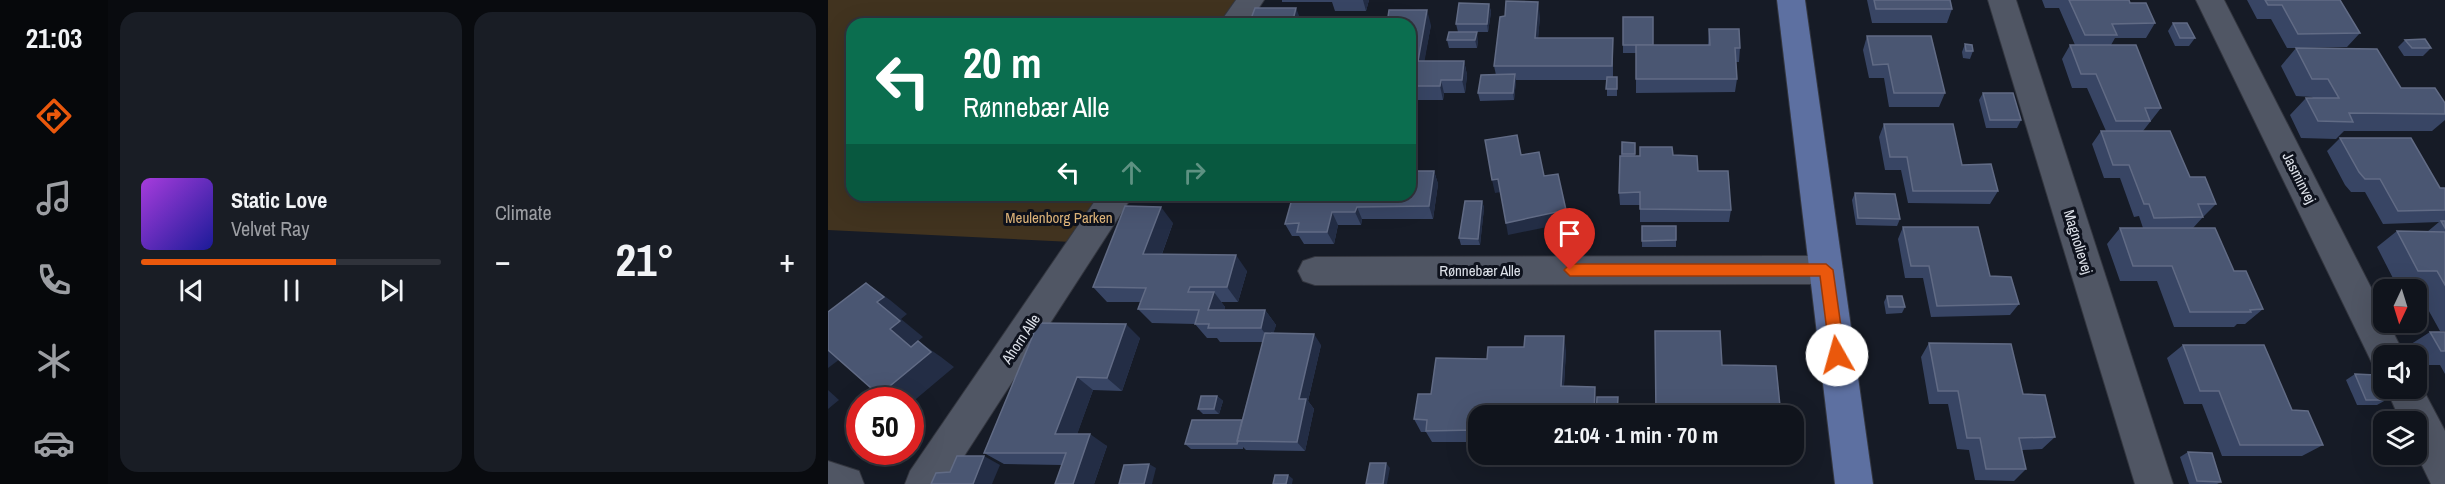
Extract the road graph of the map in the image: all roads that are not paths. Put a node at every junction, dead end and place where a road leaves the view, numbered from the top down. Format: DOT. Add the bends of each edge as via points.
graph roads {
  1 [pos="1250,0"];
  2 [pos="1791,0"];
  3 [pos="2002,0"];
  4 [pos="2210,0"];
  5 [pos="1237,18"];
  6 [pos="1114,201"];
  7 [pos="1826,270"];
  8 [pos="1315,271"];
  9 [pos="2382,345"];
  10 [pos="2409,399"];
  11 [pos="2445,471"];
  12 [pos="828,480"];
  13 [pos="845,484"];
  14 [pos="924,484"];
  15 [pos="1854,484"];
  16 [pos="2154,484"];
  1 -- 5 [label="street"];
  2 -- 7 [label="main road"];
  3 -- 16 [label="street, Magnolievej"];
  4 -- 9 [label="street, Jasminvej"];
  6 -- 14 [label="street, Ahorn Alle"];
  7 -- 8 [label="street, Rønnebær Alle"];
  7 -- 15 [label="main road"];
  10 -- 11 [label="street"];
  12 -- 13 [label="street"];
}
